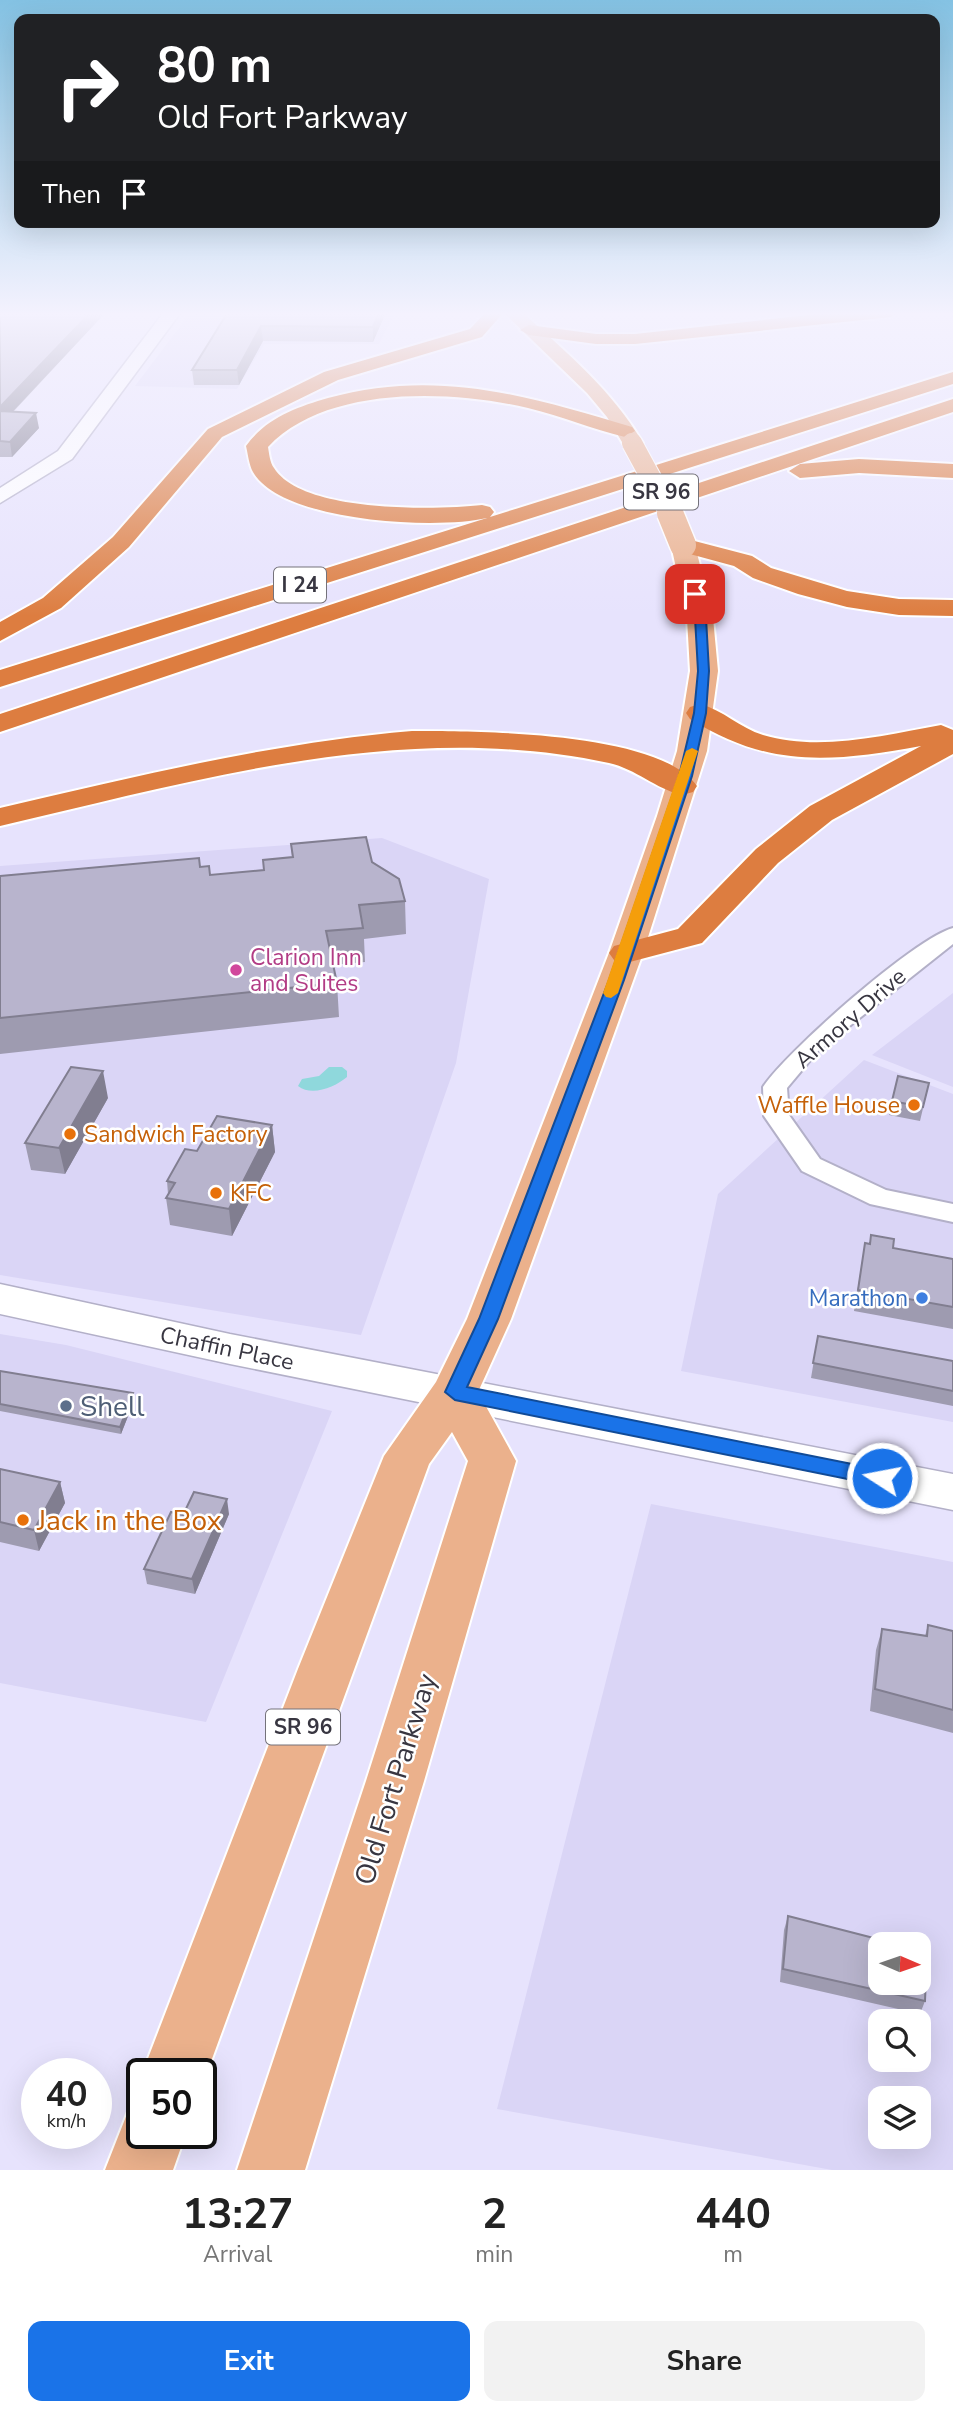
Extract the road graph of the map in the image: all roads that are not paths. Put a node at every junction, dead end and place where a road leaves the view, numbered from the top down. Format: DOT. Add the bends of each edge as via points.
graph roads {
  1 [pos="97,413"];
  2 [pos="255,413"];
  3 [pos="305,413"];
  4 [pos="552,413"];
  5 [pos="612,413"];
  6 [pos="842,413"];
  7 [pos="928,413"];
  8 [pos="629,437"];
  9 [pos="953,471"];
  10 [pos="735,476"];
  11 [pos="601,490"];
  12 [pos="0,497"];
  13 [pos="683,545"];
  14 [pos="953,608"];
  15 [pos="0,633"];
  16 [pos="0,680"];
  17 [pos="700,713"];
  18 [pos="0,723"];
  19 [pos="953,731"];
  20 [pos="953,744"];
  21 [pos="682,786"];
  22 [pos="0,817"];
  23 [pos="953,935"];
  24 [pos="626,953"];
  25 [pos="953,1213"];
  26 [pos="0,1299"];
  27 [pos="455,1392"];
  28 [pos="953,1492"];
  29 [pos="181,2058"];
  30 [pos="147,2149"];
  31 [pos="139,2170"];
  32 [pos="271,2170"];
  1 -- 12 [label="street" via="65,455"];
  2 -- 15 [label="highway" via="215,433 121,542 52,603"];
  3 -- 11 [label="highway" via="288,419 257,446 256,460 277,485 344,508 391,514 472,514 563,493"];
  4 -- 8 [label="highway"];
  5 -- 8 [label="main road, SR 96"];
  6 -- 11 [label="highway, I 24"];
  7 -- 10 [label="highway, I 24"];
  8 -- 13 [label="main road, SR 96, bridge" via="661,492"];
  9 -- 10 [label="highway" via="859,466"];
  10 -- 18 [label="highway, I 24"];
  11 -- 16 [label="highway, I 24"];
  13 -- 14 [label="highway" via="743,561 762,573 847,599 899,607"];
  13 -- 17 [label="main road, SR 96" via="701,618 704,671"];
  17 -- 19 [label="highway" via="758,743 784,747 893,743"];
  17 -- 21 [label="main road, SR 96"];
  20 -- 24 [label="highway" via="821,813 767,856 690,936"];
  21 -- 22 [label="highway" via="641,764 572,748 414,738 314,749"];
  21 -- 24 [label="main road, SR 96"];
  23 -- 25 [label="street, Armory Drive" via="810,1046 775,1087 777,1116 811,1165 879,1198"];
  24 -- 27 [label="main road, SR 96" via="489,1319"];
  26 -- 27 [label="street, Chaffin Place"];
  27 -- 28 [label="street, Chaffin Place"];
  27 -- 29 [label="main road, SR 96" via="408,1456"];
  27 -- 32 [label="main road, Old Fort Parkway" via="492,1461"];
  30 -- 31 [label="main road"];
}
